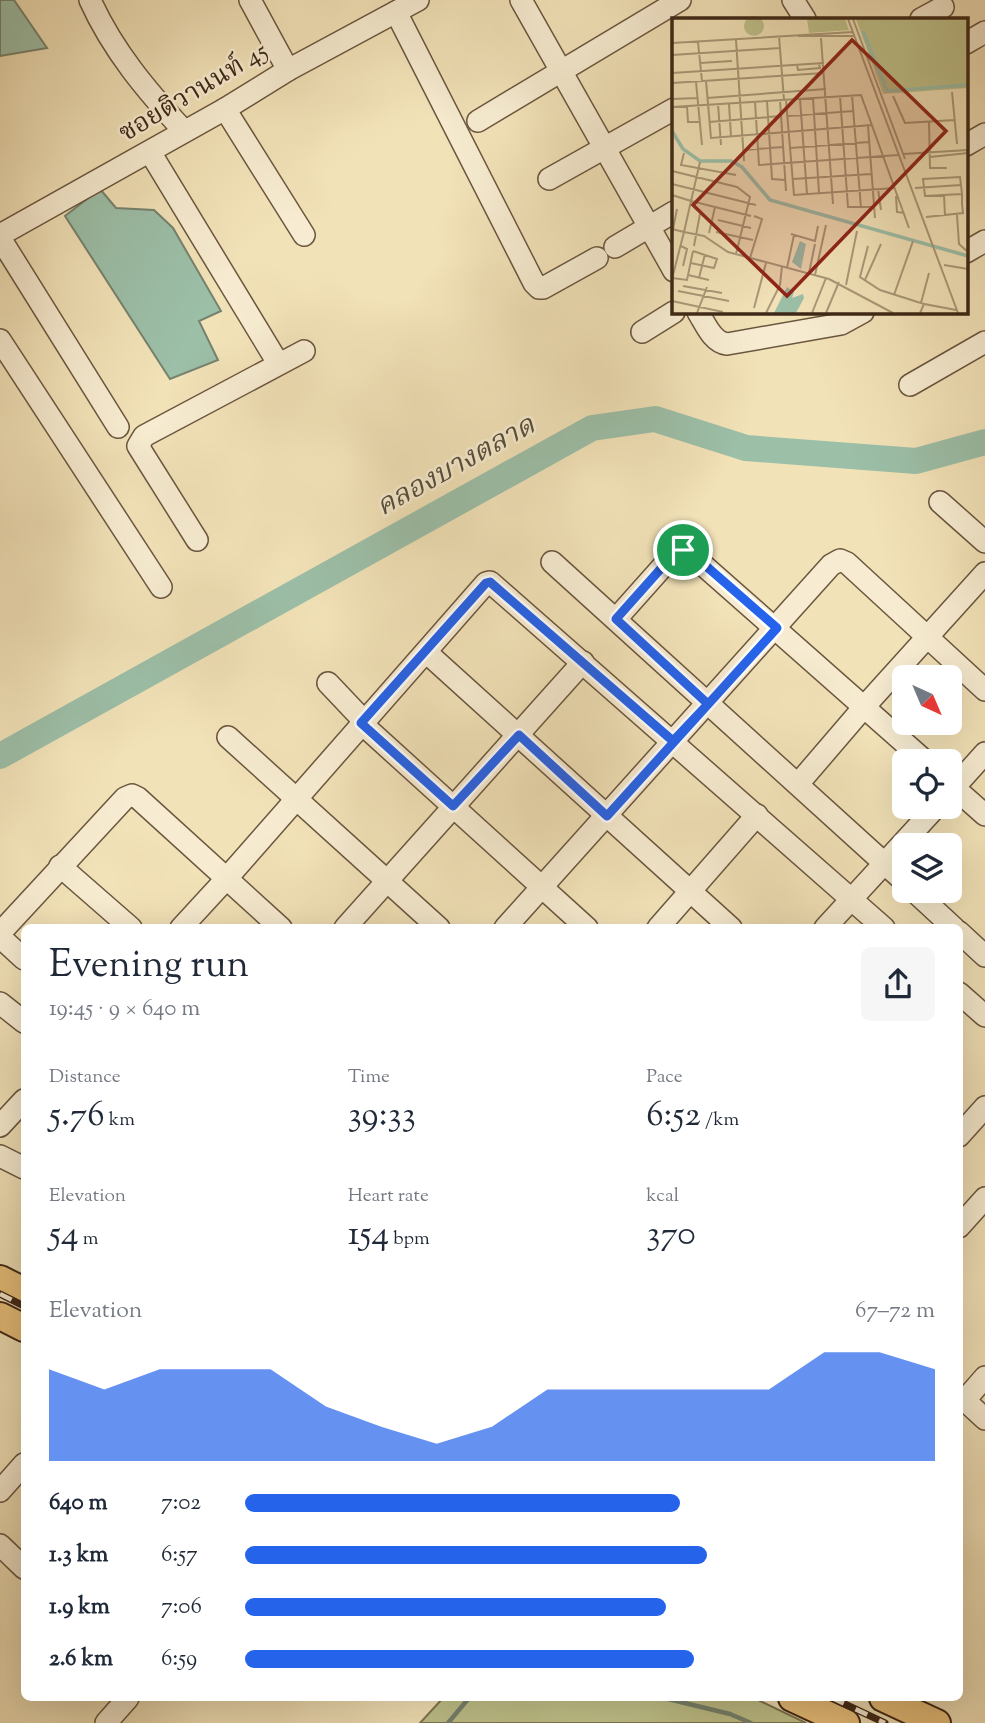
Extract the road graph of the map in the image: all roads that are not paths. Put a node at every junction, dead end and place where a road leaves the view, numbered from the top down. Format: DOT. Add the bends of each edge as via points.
graph roads {
  1 [pos="90,0"];
  2 [pos="250,0"];
  3 [pos="418,0"];
  4 [pos="521,0"];
  5 [pos="680,0"];
  6 [pos="793,0"];
  7 [pos="943,7"];
  8 [pos="385,10"];
  9 [pos="804,18"];
  10 [pos="923,18"];
  11 [pos="985,32"];
  12 [pos="968,42"];
  13 [pos="288,70"];
  14 [pos="560,72"];
  15 [pos="225,109"];
  16 [pos="672,110"];
  17 [pos="478,121"];
  18 [pos="184,131"];
  19 [pos="985,134"];
  20 [pos="968,144"];
  21 [pos="604,150"];
  22 [pos="150,152"];
  23 [pos="549,179"];
  24 [pos="672,213"];
  25 [pos="648,227"];
  26 [pos="304,235"];
  27 [pos="0,237"];
  28 [pos="985,240"];
  29 [pos="968,251"];
  30 [pos="672,268"];
  31 [pos="672,313"];
  32 [pos="699,313"];
  33 [pos="861,313"];
  34 [pos="642,332"];
  35 [pos="0,340"];
  36 [pos="985,342"];
  37 [pos="304,351"];
  38 [pos="278,363"];
  39 [pos="909,385"];
  40 [pos="118,427"];
  41 [pos="940,502"];
  42 [pos="197,540"];
  43 [pos="985,542"];
  44 [pos="552,562"];
  45 [pos="985,573"];
  46 [pos="161,587"];
  47 [pos="616,619"];
  48 [pos="777,628"];
  49 [pos="928,636"];
  50 [pos="426,652"];
  51 [pos="583,662"];
  52 [pos="328,683"];
  53 [pos="985,690"];
  54 [pos="708,704"];
  55 [pos="864,707"];
  56 [pos="363,722"];
  57 [pos="519,735"];
  58 [pos="228,737"];
  59 [pos="673,741"];
  60 [pos="911,749"];
  61 [pos="985,753"];
  62 [pos="962,777"];
  63 [pos="798,784"];
  64 [pos="962,796"];
  65 [pos="296,798"];
  66 [pos="453,806"];
  67 [pos="985,814"];
  68 [pos="757,815"];
  69 [pos="607,816"];
  70 [pos="925,819"];
  71 [pos="883,863"];
  72 [pos="60,866"];
  73 [pos="892,871"];
  74 [pos="227,878"];
  75 [pos="387,880"];
  76 [pos="541,887"];
  77 [pos="691,891"];
  78 [pos="851,898"];
  79 [pos="927,903"];
  80 [pos="126,924"];
  81 [pos="185,924"];
  82 [pos="277,924"];
  83 [pos="348,924"];
  84 [pos="435,924"];
  85 [pos="509,924"];
  86 [pos="583,924"];
  87 [pos="662,924"];
  88 [pos="727,924"];
  89 [pos="828,924"];
  90 [pos="880,924"];
  91 [pos="950,924"];
  92 [pos="0,935"];
  93 [pos="21,956"];
  94 [pos="963,997"];
  95 [pos="0,1003"];
  96 [pos="985,1017"];
  97 [pos="21,1020"];
  98 [pos="21,1103"];
  99 [pos="985,1107"];
  100 [pos="0,1126"];
  101 [pos="963,1132"];
  102 [pos="0,1156"];
  103 [pos="21,1166"];
  104 [pos="985,1198"];
  105 [pos="963,1223"];
  106 [pos="0,1279"];
  107 [pos="21,1290"];
  108 [pos="0,1316"];
  109 [pos="21,1326"];
  110 [pos="985,1377"];
  111 [pos="963,1396"];
  112 [pos="963,1398"];
  113 [pos="985,1419"];
  114 [pos="21,1467"];
  115 [pos="0,1491"];
  116 [pos="0,1545"];
  117 [pos="21,1565"];
  118 [pos="125,1701"];
  119 [pos="798,1701"];
  120 [pos="889,1701"];
  121 [pos="106,1723"];
  122 [pos="846,1723"];
  123 [pos="937,1723"];
  1 -- 18 [label="street" via="119,55"];
  2 -- 13 [label="street"];
  3 -- 8 [label="street, ซอยติวานนท์ 45"];
  4 -- 14 [label="street"];
  5 -- 14 [label="street"];
  6 -- 9 [label="street"];
  7 -- 10 [label="street"];
  8 -- 13 [label="street, ซอยติวานนท์ 45"];
  8 -- 25 [label="street" via="539,288"];
  11 -- 12 [label="street"];
  13 -- 15 [label="street, ซอยติวานนท์ 45"];
  14 -- 17 [label="street"];
  14 -- 21 [label="street"];
  15 -- 18 [label="street, ซอยติวานนท์ 45"];
  15 -- 26 [label="street"];
  16 -- 21 [label="street"];
  18 -- 22 [label="street, ซอยติวานนท์ 45"];
  19 -- 20 [label="street"];
  21 -- 23 [label="street"];
  21 -- 25 [label="street"];
  22 -- 27 [label="street, ซอยติวานนท์ 45"];
  22 -- 38 [label="street"];
  24 -- 25 [label="street"];
  25 -- 30 [label="street"];
  27 -- 40 [label="street"];
  28 -- 29 [label="street"];
  31 -- 34 [label="street"];
  32 -- 33 [label="street" via="720,344 727,344 841,324"];
  35 -- 46 [label="street"];
  36 -- 39 [label="street"];
  37 -- 38 [label="street"];
  38 -- 42 [label="street" via="140,441 138,446"];
  41 -- 43 [label="street"];
  44 -- 47 [label="street"];
  45 -- 49 [label="street"];
  47 -- 48 [label="street" via="673,555 686,550"];
  47 -- 54 [label="street"];
  48 -- 49 [label="street" via="840,560"];
  48 -- 54 [label="street"];
  48 -- 55 [label="street"];
  49 -- 53 [label="street"];
  49 -- 55 [label="street"];
  50 -- 51 [label="street" via="490,582"];
  50 -- 56 [label="street"];
  50 -- 57 [label="street"];
  51 -- 57 [label="street"];
  51 -- 59 [label="street"];
  52 -- 56 [label="street"];
  54 -- 59 [label="street"];
  54 -- 63 [label="street"];
  55 -- 60 [label="street"];
  55 -- 63 [label="street"];
  56 -- 65 [label="street"];
  56 -- 66 [label="street"];
  57 -- 66 [label="street"];
  57 -- 69 [label="street"];
  58 -- 65 [label="street"];
  59 -- 68 [label="street"];
  59 -- 69 [label="street"];
  61 -- 62 [label="street"];
  63 -- 71 [label="street"];
  64 -- 67 [label="street"];
  65 -- 74 [label="street"];
  65 -- 75 [label="street"];
  66 -- 75 [label="street"];
  66 -- 76 [label="street"];
  68 -- 77 [label="street"];
  68 -- 78 [label="street"];
  69 -- 76 [label="street"];
  69 -- 77 [label="street"];
  70 -- 71 [label="street"];
  71 -- 73 [label="street"];
  71 -- 78 [label="street"];
  72 -- 74 [label="street" via="132,795"];
  72 -- 80 [label="street"];
  72 -- 92 [label="street"];
  74 -- 81 [label="street"];
  74 -- 82 [label="street"];
  75 -- 83 [label="street"];
  75 -- 84 [label="street"];
  76 -- 85 [label="street"];
  76 -- 86 [label="street"];
  77 -- 87 [label="street"];
  77 -- 88 [label="street"];
  78 -- 89 [label="street"];
  78 -- 90 [label="street"];
  79 -- 91 [label="street"];
  92 -- 93 [label="street"];
  94 -- 96 [label="street"];
  95 -- 97 [label="street"];
  98 -- 100 [label="street"];
  99 -- 101 [label="street"];
  102 -- 103 [label="street"];
  104 -- 105 [label="street"];
  106 -- 107 [label="main road"];
  108 -- 109 [label="main road"];
  110 -- 111 [label="street"];
  112 -- 113 [label="street"];
  114 -- 115 [label="street"];
  116 -- 117 [label="street"];
  118 -- 121 [label="street"];
  119 -- 122 [label="main road"];
  120 -- 123 [label="main road"];
}
